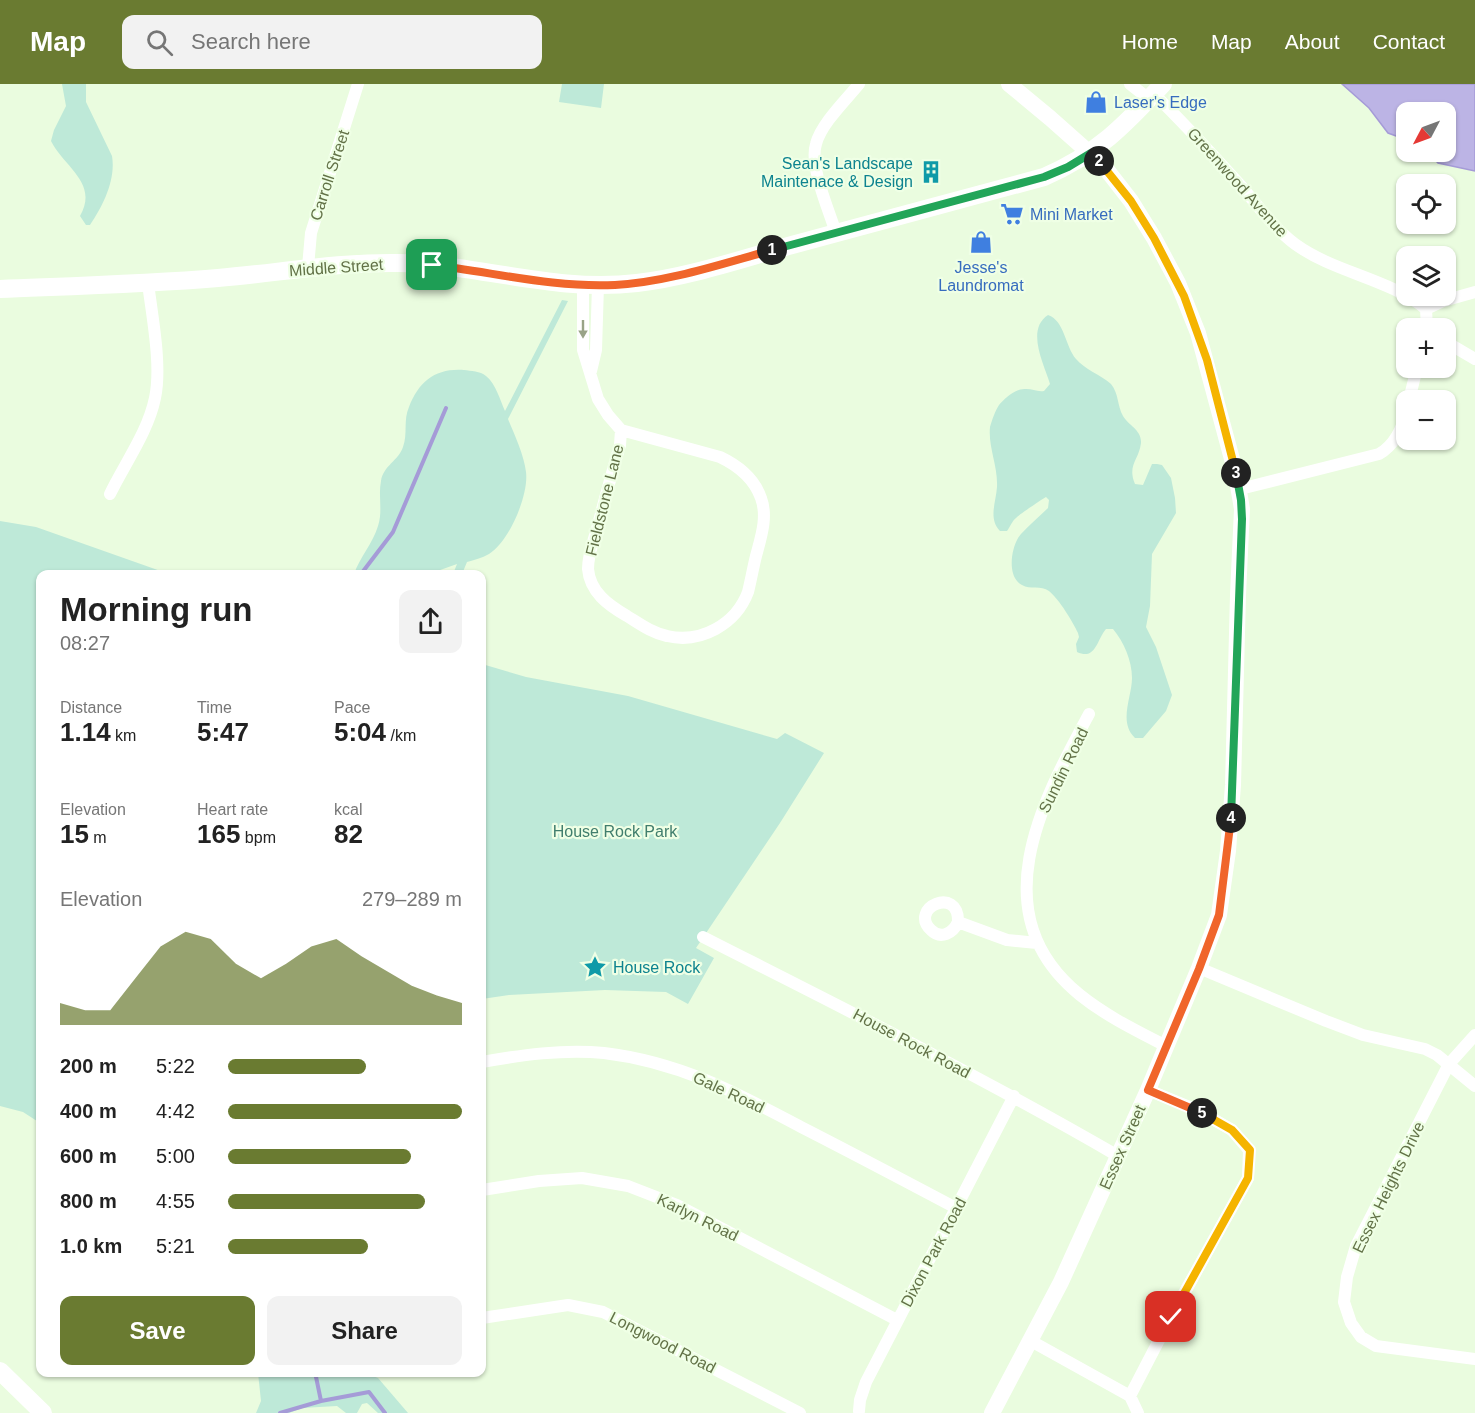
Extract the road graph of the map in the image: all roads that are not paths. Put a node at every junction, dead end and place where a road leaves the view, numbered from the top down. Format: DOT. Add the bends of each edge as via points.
graph roads {
  1 [pos="358,84"];
  2 [pos="859,84"];
  3 [pos="1009,84"];
  4 [pos="1130,84"];
  5 [pos="1155,92"];
  6 [pos="1091,153"];
  7 [pos="836,233"];
  8 [pos="308,267"];
  9 [pos="148,283"];
  10 [pos="590,285"];
  11 [pos="0,289"];
  12 [pos="1475,292"];
  13 [pos="1426,309"];
  14 [pos="1426,318"];
  15 [pos="1456,348"];
  16 [pos="1475,359"];
  17 [pos="621,430"];
  18 [pos="1396,438"];
  19 [pos="1240,489"];
  20 [pos="110,494"];
  21 [pos="1089,714"];
  22 [pos="958,922"];
  23 [pos="703,937"];
  24 [pos="1037,943"];
  25 [pos="1199,969"];
  26 [pos="1475,1035"];
  27 [pos="1166,1046"];
  28 [pos="486,1061"];
  29 [pos="1449,1064"];
  30 [pos="1475,1086"];
  31 [pos="1148,1090"];
  32 [pos="1014,1096"];
  33 [pos="1118,1156"];
  34 [pos="486,1189"];
  35 [pos="956,1208"];
  36 [pos="486,1317"];
  37 [pos="897,1320"];
  38 [pos="1031,1341"];
  39 [pos="1475,1359"];
  40 [pos="0,1371"];
  41 [pos="1130,1396"];
  42 [pos="859,1412"];
  43 [pos="43,1413"];
  44 [pos="800,1413"];
  45 [pos="992,1413"];
  46 [pos="1138,1413"];
  1 -- 8 [label="street, Carroll Street" via="311,233"];
  2 -- 7 [label="street" via="823,128 815,145 818,174"];
  3 -- 6 [label="street, Essex Street"];
  4 -- 5 [label="street, Greenwood Avenue"];
  5 -- 6 [label="main road, Middle Street"];
  5 -- 13 [label="street, Greenwood Avenue" via="1295,244 1407,296"];
  6 -- 7 [label="main road, Middle Street" via="1044,177"];
  6 -- 19 [label="street, Essex Street" via="1131,201 1184,296 1207,360"];
  7 -- 10 [label="main road, Middle Street" via="665,278"];
  8 -- 9 [label="main road, Middle Street"];
  8 -- 10 [label="main road, Middle Street" via="432,265 542,282"];
  9 -- 11 [label="main road, Middle Street"];
  9 -- 20 [label="street" via="157,364 156,397"];
  10 -- 17 [label="street, Fieldstone Lane" via="596,350 591,370 598,399"];
  12 -- 13 [label="street"];
  13 -- 14 [label="street"];
  15 -- 16 [label="street"];
  17 -- 17 [label="street, Fieldstone Lane" via="734,463 758,492 763,527 747,592 734,614 716,630 683,638 656,633 611,606 591,581 588,559"];
  18 -- 19 [label="street" via="1379,454"];
  19 -- 25 [label="street, Essex Street" via="1228,851 1219,915"];
  21 -- 24 [label="street, Sundin Road" via="1044,803 1031,848 1028,909"];
  22 -- 24 [label="street" via="1007,940"];
  23 -- 32 [label="street, House Rock Road"];
  24 -- 27 [label="street, Sundin Road" via="1056,972 1080,995"];
  25 -- 27 [label="street, Essex Street"];
  25 -- 29 [label="street" via="1363,1035 1425,1048"];
  26 -- 29 [label="street, Essex Heights Drive"];
  27 -- 31 [label="street, Essex Street"];
  28 -- 35 [label="street, Gale Road" via="549,1053 602,1053 687,1072 759,1105"];
  29 -- 30 [label="street"];
  29 -- 39 [label="street, Essex Heights Drive" via="1356,1246 1344,1302 1361,1337 1376,1346"];
  31 -- 33 [label="street, Essex Street"];
  31 -- 41 [label="street" via="1197,1110 1232,1130 1250,1150 1250,1165 1234,1206"];
  32 -- 33 [label="street, House Rock Road"];
  32 -- 35 [label="street, Dixon Park Road"];
  33 -- 38 [label="street, Essex Street"];
  34 -- 37 [label="street, Karlyn Road" via="571,1178 628,1186 677,1205"];
  35 -- 37 [label="street, Dixon Park Road"];
  36 -- 44 [label="street, Longwood Road" via="562,1305 603,1312"];
  37 -- 42 [label="street, Dixon Park Road" via="866,1382"];
  38 -- 41 [label="street"];
  38 -- 45 [label="street, Essex Street"];
  40 -- 43 [label="main road"];
  41 -- 46 [label="street"];
}
